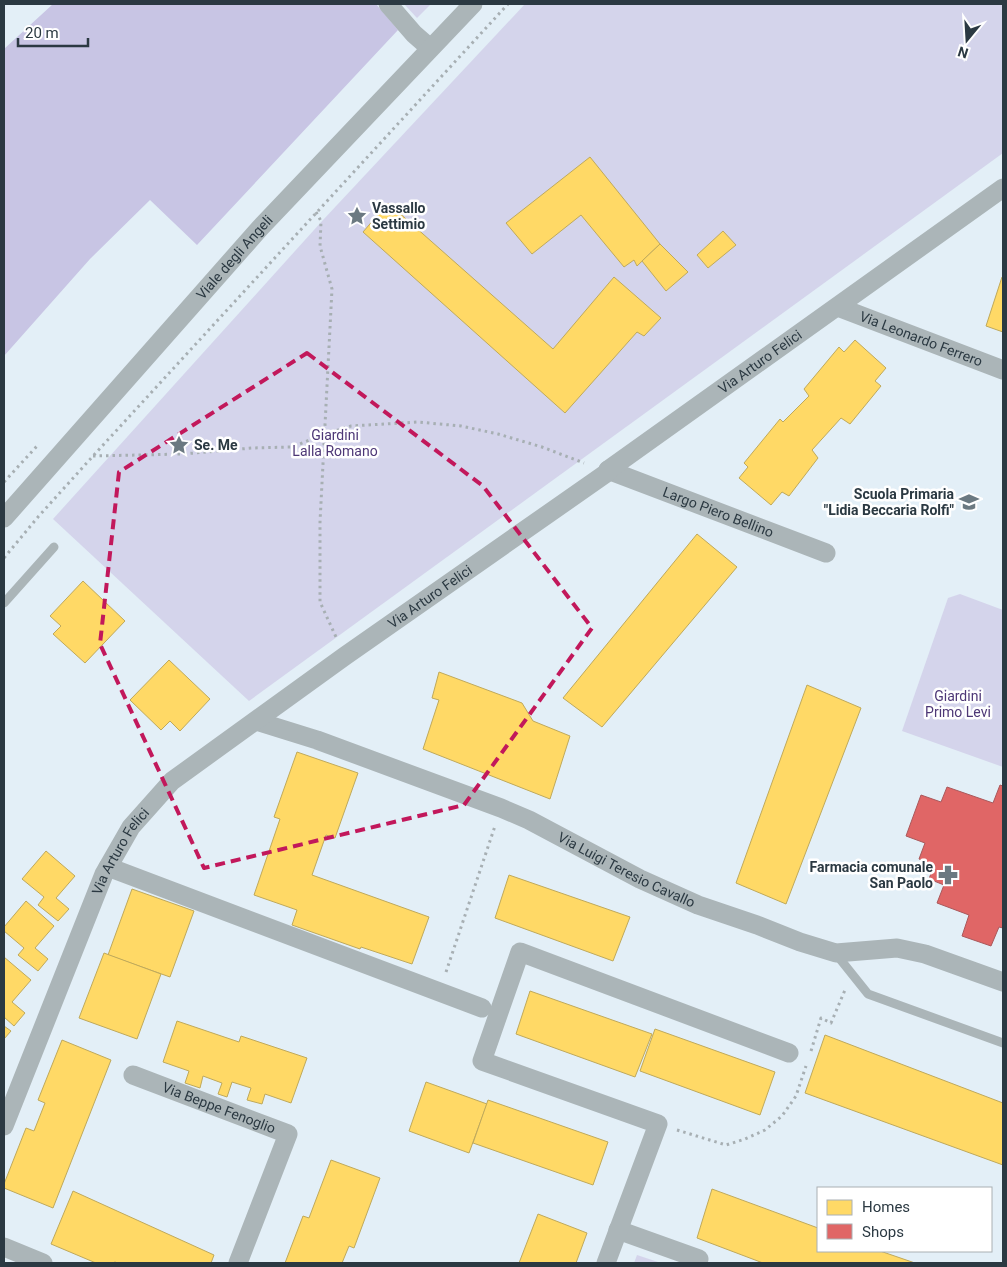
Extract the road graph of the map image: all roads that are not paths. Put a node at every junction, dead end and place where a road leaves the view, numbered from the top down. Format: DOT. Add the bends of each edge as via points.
graph roads {
  1 [pos="388,4"];
  2 [pos="473,4"];
  3 [pos="430,48"];
  4 [pos="1003,188"];
  5 [pos="838,307"];
  6 [pos="1003,370"];
  7 [pos="608,471"];
  8 [pos="4,518"];
  9 [pos="54,547"];
  10 [pos="826,553"];
  11 [pos="4,603"];
  12 [pos="256,721"];
  13 [pos="108,867"];
  14 [pos="836,953"];
  15 [pos="1003,982"];
  16 [pos="482,1008"];
  17 [pos="1003,1043"];
  18 [pos="789,1053"];
  19 [pos="133,1075"];
  20 [pos="4,1126"];
  21 [pos="618,1230"];
  22 [pos="4,1246"];
  23 [pos="699,1259"];
  24 [pos="43,1263"];
  25 [pos="238,1263"];
  26 [pos="606,1263"];
  1 -- 3 [label="street"];
  2 -- 3 [label="street, Viale degli Angeli"];
  3 -- 8 [label="street, Viale degli Angeli" via="260,228"];
  4 -- 5 [label="street, Via Arturo Felici"];
  5 -- 6 [label="street, Via Leonardo Ferrero"];
  5 -- 7 [label="street, Via Arturo Felici"];
  7 -- 10 [label="street, Largo Piero Bellino"];
  7 -- 12 [label="street, Via Arturo Felici"];
  9 -- 11 [label="lane"];
  12 -- 13 [label="street, Via Arturo Felici" via="172,781 131,827"];
  12 -- 14 [label="street, Via Luigi Teresio Cavallo" via="317,740 501,808 698,905"];
  13 -- 16 [label="street"];
  13 -- 20 [label="street, Via Arturo Felici"];
  14 -- 15 [label="street, Via Luigi Teresio Cavallo" via="897,948 924,954"];
  14 -- 17 [label="lane" via="868,994"];
  18 -- 21 [label="street" via="520,952 482,1061 658,1124"];
  19 -- 25 [label="street, Via Beppe Fenoglio" via="288,1134"];
  21 -- 23 [label="street"];
  21 -- 26 [label="street"];
  22 -- 24 [label="street"];
}
